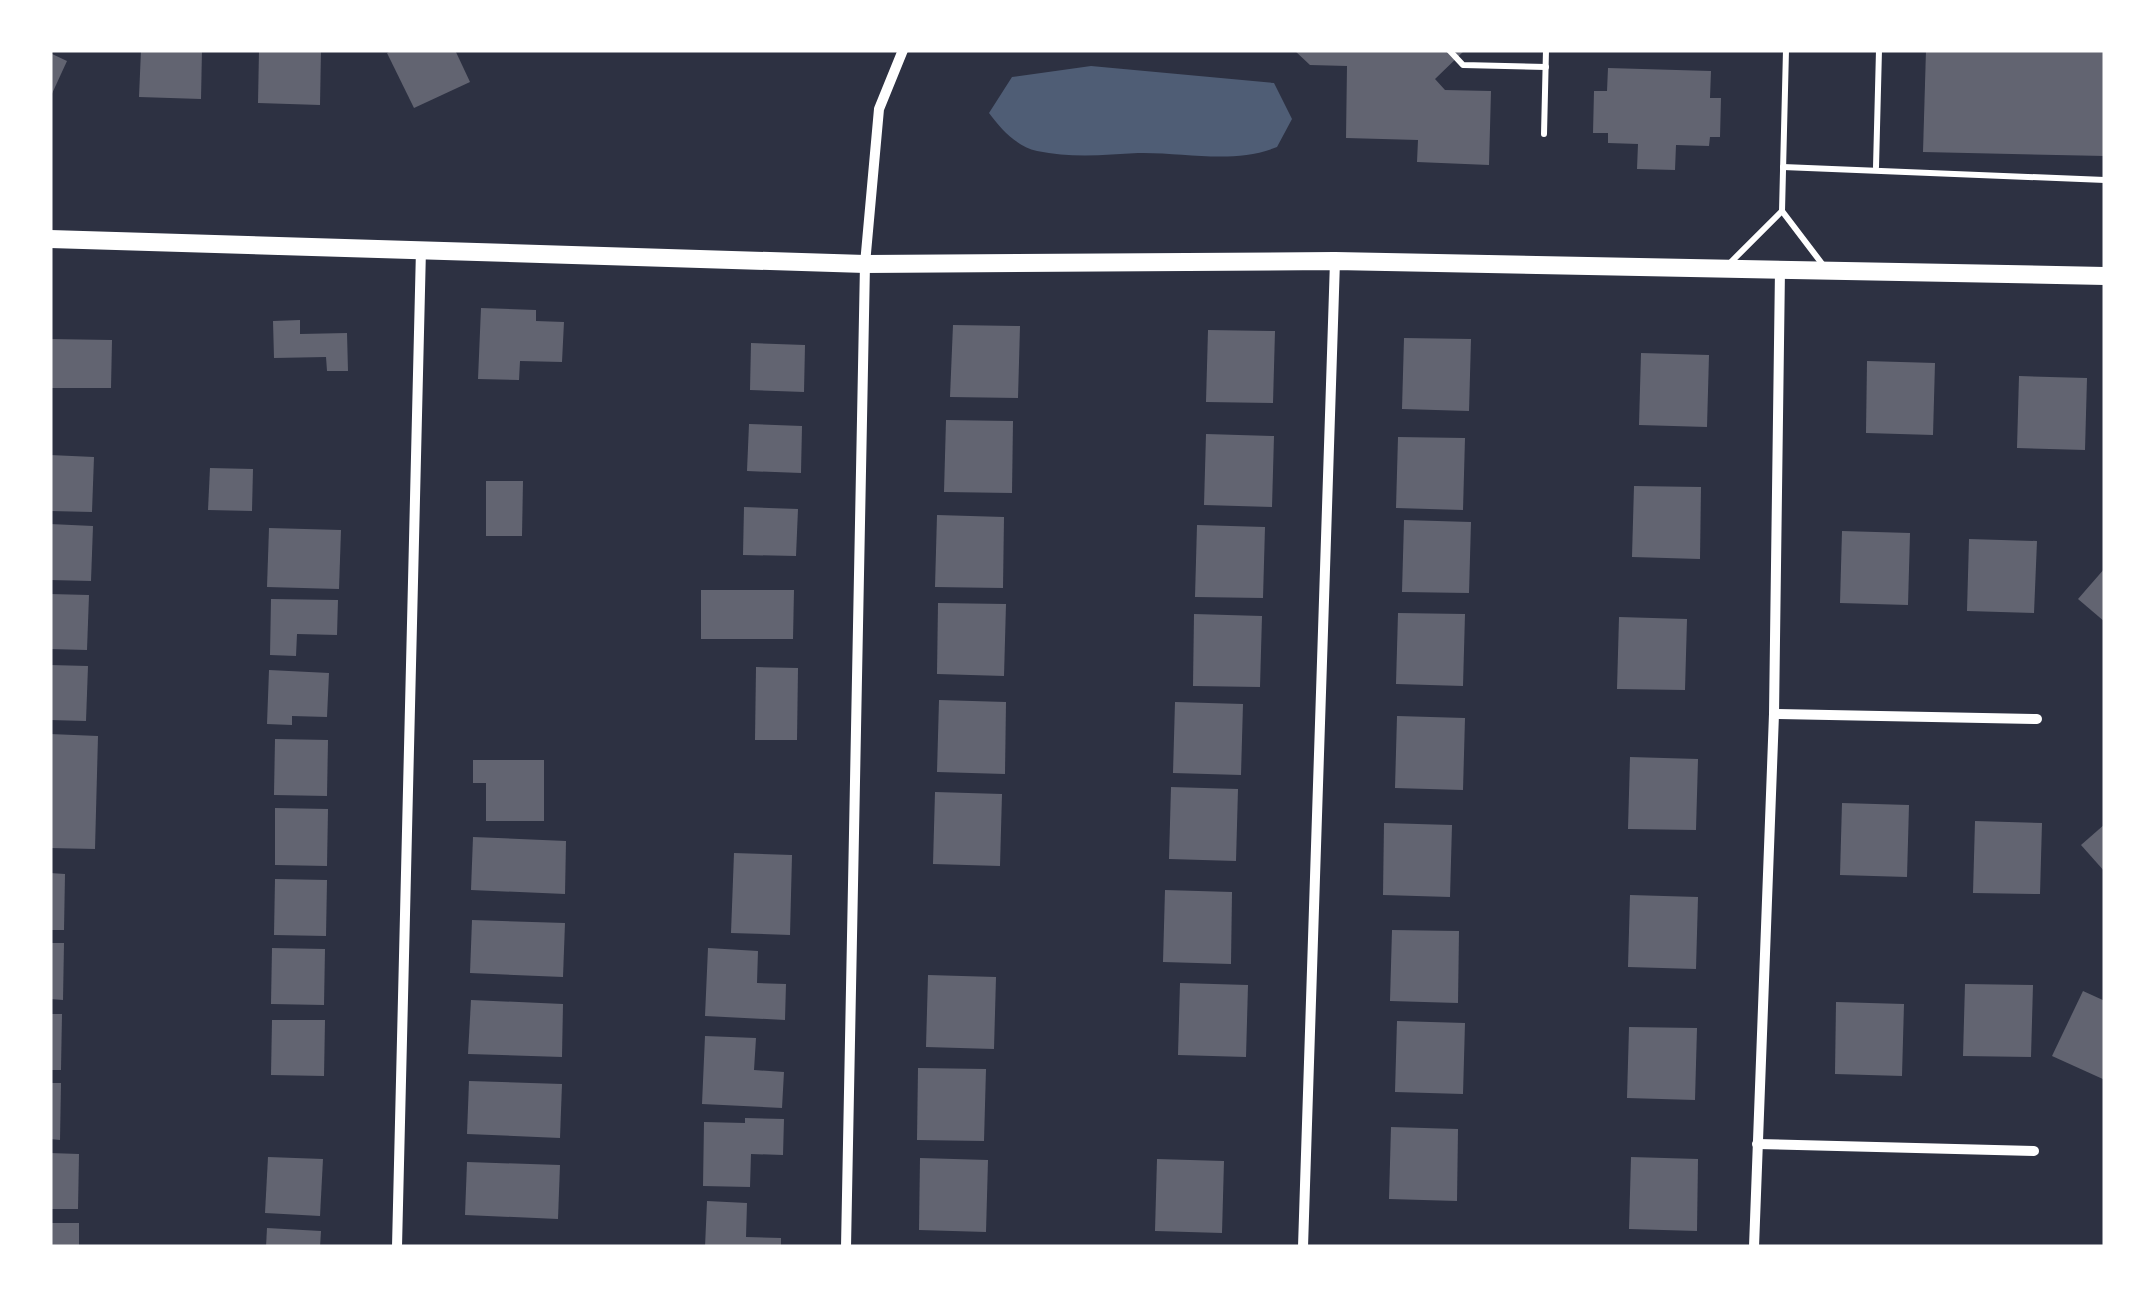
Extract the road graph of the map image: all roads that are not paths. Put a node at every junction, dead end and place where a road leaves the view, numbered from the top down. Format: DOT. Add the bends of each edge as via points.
graph roads {
  1 [pos="902,50"];
  2 [pos="1449,50"];
  3 [pos="1546,50"];
  4 [pos="1786,50"];
  5 [pos="1879,50"];
  6 [pos="1546,67"];
  7 [pos="1544,134"];
  8 [pos="1783,167"];
  9 [pos="1876,167"];
  10 [pos="2105,180"];
  11 [pos="1782,211"];
  12 [pos="50,239"];
  13 [pos="421,248"];
  14 [pos="1336,261"];
  15 [pos="865,264"];
  16 [pos="1725,268"];
  17 [pos="1780,269"];
  18 [pos="1828,270"];
  19 [pos="2105,276"];
  20 [pos="1774,714"];
  21 [pos="2036,720"];
  22 [pos="1757,1144"];
  23 [pos="2034,1151"];
  24 [pos="397,1247"];
  25 [pos="846,1247"];
  26 [pos="1303,1247"];
  27 [pos="1754,1247"];
  1 -- 15 [label="street" via="878,109"];
  2 -- 6 [label="lane" via="1462,66"];
  3 -- 6 [label="lane"];
  4 -- 8 [label="lane"];
  5 -- 9 [label="lane"];
  6 -- 7 [label="lane"];
  8 -- 9 [label="lane"];
  8 -- 11 [label="lane"];
  9 -- 10 [label="lane"];
  11 -- 16 [label="lane"];
  11 -- 18 [label="lane"];
  12 -- 13 [label="street"];
  13 -- 15 [label="street"];
  13 -- 24 [label="street"];
  14 -- 15 [label="street"];
  14 -- 16 [label="street"];
  14 -- 26 [label="street"];
  15 -- 25 [label="street"];
  16 -- 17 [label="street"];
  17 -- 18 [label="street"];
  17 -- 20 [label="street"];
  18 -- 19 [label="street"];
  20 -- 21 [label="street"];
  20 -- 22 [label="street"];
  22 -- 23 [label="street"];
  22 -- 27 [label="street"];
}
